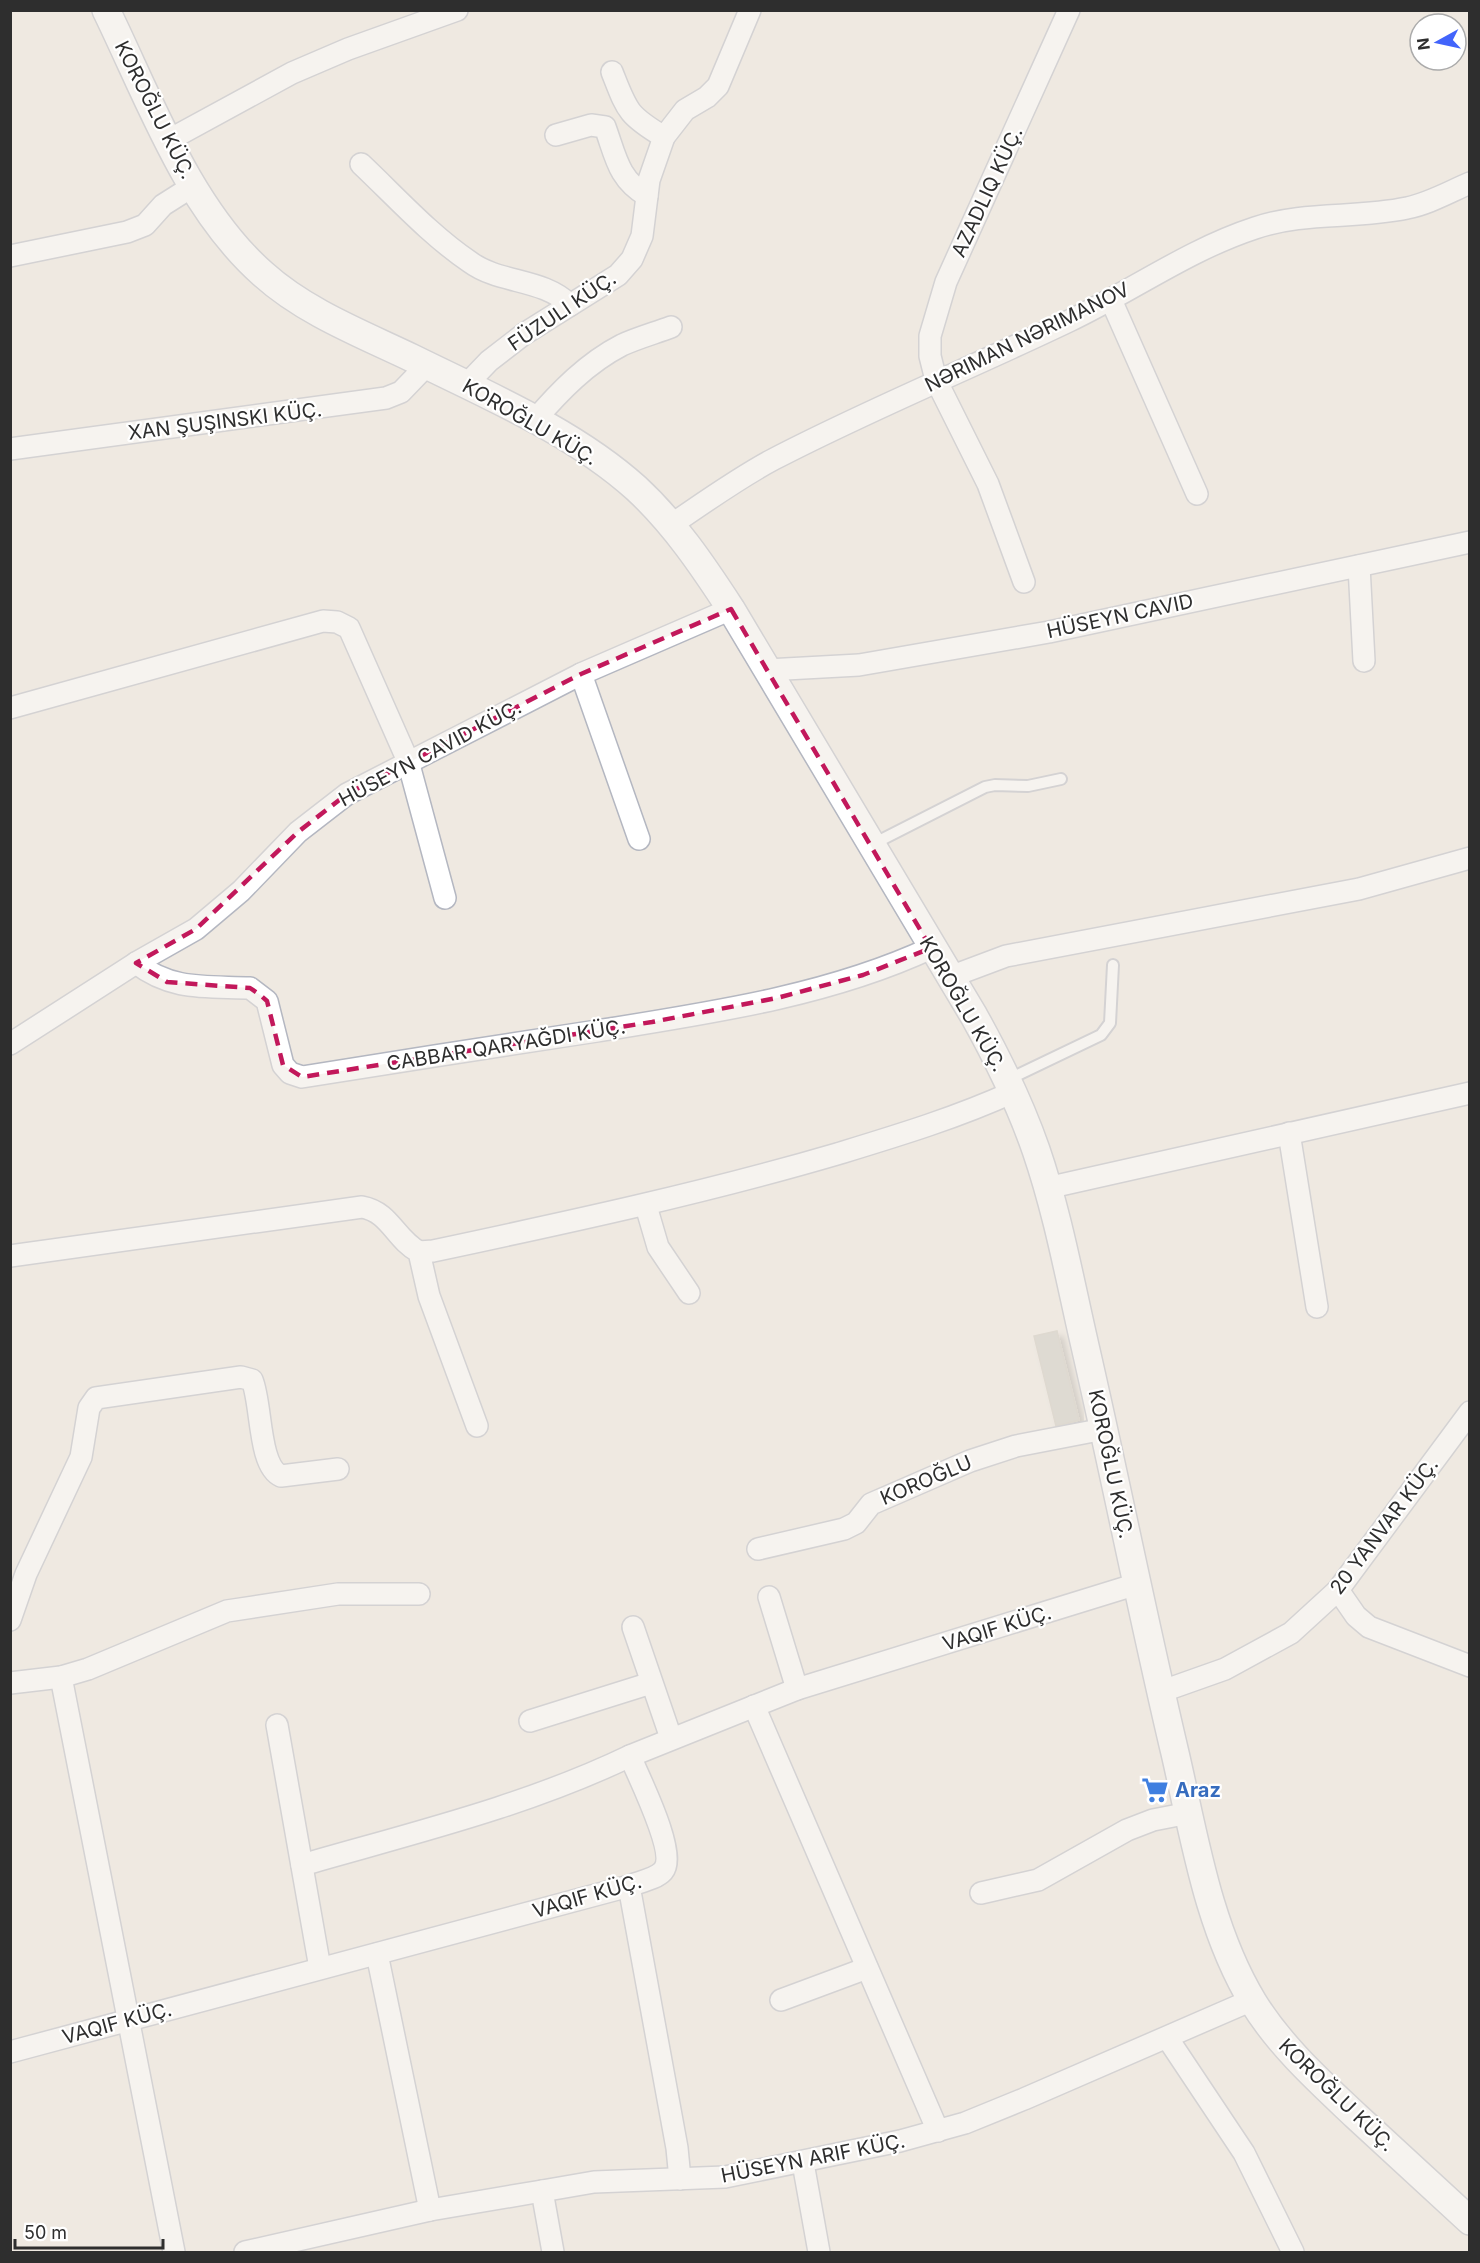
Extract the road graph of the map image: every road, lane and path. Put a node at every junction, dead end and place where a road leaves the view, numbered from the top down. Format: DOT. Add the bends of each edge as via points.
graph roads {
  1 [pos="106,10"];
  2 [pos="457,10"];
  3 [pos="750,10"];
  4 [pos="1069,10"];
  5 [pos="612,72"];
  6 [pos="556,135"];
  7 [pos="664,137"];
  8 [pos="169,140"];
  9 [pos="361,164"];
  10 [pos="1470,183"];
  11 [pos="193,186"];
  12 [pos="647,196"];
  13 [pos="10,256"];
  14 [pos="1111,300"];
  15 [pos="570,305"];
  16 [pos="670,327"];
  17 [pos="427,366"];
  18 [pos="936,380"];
  19 [pos="466,385"];
  20 [pos="534,421"];
  21 [pos="10,449"];
  22 [pos="1197,494"];
  23 [pos="671,525"];
  24 [pos="1470,542"];
  25 [pos="1359,566"];
  26 [pos="1024,582"];
  27 [pos="731,609"];
  28 [pos="1364,661"];
  29 [pos="767,670"];
  30 [pos="581,674"];
  31 [pos="10,708"];
  32 [pos="408,761"];
  33 [pos="1061,779"];
  34 [pos="639,839"];
  35 [pos="870,846"];
  36 [pos="1470,858"];
  37 [pos="445,898"];
  38 [pos="931,948"];
  39 [pos="136,963"];
  40 [pos="1113,965"];
  41 [pos="950,977"];
  42 [pos="10,1044"];
  43 [pos="1010,1086"];
  44 [pos="1470,1093"];
  45 [pos="1289,1133"];
  46 [pos="1047,1188"];
  47 [pos="646,1206"];
  48 [pos="419,1252"];
  49 [pos="10,1256"];
  50 [pos="689,1293"];
  51 [pos="1317,1307"];
  52 [pos="1470,1412"];
  53 [pos="477,1426"];
  54 [pos="1104,1429"];
  55 [pos="338,1469"];
  56 [pos="758,1549"];
  57 [pos="1137,1584"];
  58 [pos="1338,1590"];
  59 [pos="418,1594"];
  60 [pos="769,1597"];
  61 [pos="10,1620"];
  62 [pos="633,1627"];
  63 [pos="1470,1666"];
  64 [pos="61,1677"];
  65 [pos="10,1683"];
  66 [pos="651,1683"];
  67 [pos="797,1689"];
  68 [pos="1160,1692"];
  69 [pos="754,1706"];
  70 [pos="530,1721"];
  71 [pos="277,1725"];
  72 [pos="671,1738"];
  73 [pos="630,1756"];
  74 [pos="1189,1813"];
  75 [pos="302,1865"];
  76 [pos="629,1886"];
  77 [pos="981,1893"];
  78 [pos="377,1954"];
  79 [pos="320,1968"];
  80 [pos="867,1968"];
  81 [pos="781,2000"];
  82 [pos="1252,2000"];
  83 [pos="130,2019"];
  84 [pos="1168,2039"];
  85 [pos="10,2052"];
  86 [pos="938,2131"];
  87 [pos="803,2163"];
  88 [pos="680,2179"];
  89 [pos="542,2191"];
  90 [pos="430,2210"];
  91 [pos="1470,2221"];
  92 [pos="174,2253"];
  93 [pos="245,2253"];
  94 [pos="553,2253"];
  95 [pos="819,2253"];
  96 [pos="1293,2253"];
  1 -- 8 [label="street, KOROĞLU KÜÇ."];
  2 -- 8 [label="street" via="301,69"];
  3 -- 7 [label="street, FÜZULI KÜÇ." via="718,86 685,110"];
  4 -- 18 [label="street" via="946,282 930,336"];
  5 -- 7 [label="street" via="627,111 636,121"];
  6 -- 12 [label="street" via="591,125 605,128 622,172 631,186"];
  7 -- 12 [label="street, FÜZULI KÜÇ."];
  8 -- 11 [label="street, KOROĞLU KÜÇ."];
  9 -- 15 [label="street" via="471,263 550,290"];
  10 -- 14 [label="street, NƏRIMAN NƏRIMANOV" via="1408,208 1288,219 1255,228 1167,266"];
  11 -- 13 [label="street" via="164,205 145,225 127,232"];
  11 -- 17 [label="street, KOROĞLU KÜÇ." via="240,252 275,284 313,309"];
  12 -- 15 [label="street, FÜZULI KÜÇ." via="642,236 632,259 618,275"];
  14 -- 18 [label="street, NƏRIMAN NƏRIMANOV"];
  14 -- 22 [label="street"];
  15 -- 19 [label="street, FÜZULI KÜÇ." via="524,334"];
  16 -- 20 [label="street" via="622,345 584,371 562,388"];
  17 -- 19 [label="street, KOROĞLU KÜÇ."];
  17 -- 21 [label="street, XAN ŞUŞINSKI KÜÇ." via="401,392 386,398"];
  18 -- 23 [label="street, NƏRIMAN NƏRIMANOV" via="773,460"];
  18 -- 26 [label="street" via="988,484"];
  19 -- 20 [label="street, KOROĞLU KÜÇ."];
  20 -- 23 [label="street, KOROĞLU KÜÇ." via="582,447 635,488"];
  23 -- 27 [label="street, KOROĞLU KÜÇ."];
  24 -- 25 [label="street, HÜSEYN CAVID"];
  25 -- 28 [label="street"];
  25 -- 29 [label="street, HÜSEYN CAVID" via="1049,632 859,665"];
  27 -- 29 [label="street, KOROĞLU KÜÇ."];
  27 -- 30 [label="street, HÜSEYN CAVID KÜÇ."];
  29 -- 35 [label="street, KOROĞLU KÜÇ."];
  30 -- 32 [label="street, HÜSEYN CAVID KÜÇ."];
  30 -- 34 [label="street"];
  31 -- 32 [label="street" via="323,621 337,622 349,628"];
  32 -- 37 [label="street"];
  32 -- 39 [label="street, HÜSEYN CAVID KÜÇ." via="347,794 298,832 241,891 196,929"];
  33 -- 35 [label="lane" via="1028,786 985,788"];
  35 -- 38 [label="street, KOROĞLU KÜÇ."];
  36 -- 41 [label="street" via="1359,889 1006,956"];
  38 -- 39 [label="street" via="863,975 777,998 651,1022 302,1077 290,1073 283,1065 267,1001 259,994 250,988 167,982"];
  38 -- 41 [label="street, KOROĞLU KÜÇ."];
  39 -- 42 [label="street, HÜSEYN CAVID KÜÇ."];
  40 -- 43 [label="lane" via="1110,1023 1101,1035"];
  41 -- 43 [label="street, KOROĞLU KÜÇ."];
  43 -- 46 [label="street, KOROĞLU KÜÇ."];
  43 -- 47 [label="street" via="962,1114 776,1172"];
  44 -- 45 [label="street"];
  45 -- 46 [label="street"];
  45 -- 51 [label="street"];
  46 -- 54 [label="street, KOROĞLU KÜÇ."];
  47 -- 48 [label="street"];
  47 -- 50 [label="street" via="658,1247"];
  48 -- 49 [label="street" via="405,1244 383,1215 363,1207"];
  48 -- 53 [label="street" via="429,1296"];
  52 -- 58 [label="street, 20 YANVAR KÜÇ."];
  54 -- 56 [label="street, KOROĞLU" via="1016,1446 970,1461 871,1504 856,1522 844,1528"];
  54 -- 57 [label="street, KOROĞLU KÜÇ."];
  55 -- 61 [label="street" via="280,1476 273,1473 266,1460 257,1391 252,1380 241,1377 96,1398 89,1408 81,1457 26,1574"];
  57 -- 67 [label="street, VAQIF KÜÇ."];
  57 -- 68 [label="street, KOROĞLU KÜÇ."];
  58 -- 63 [label="street" via="1369,1627"];
  58 -- 68 [label="street, 20 YANVAR KÜÇ." via="1291,1634 1260,1652"];
  59 -- 64 [label="street" via="338,1594 227,1611"];
  60 -- 67 [label="street"];
  62 -- 66 [label="street"];
  64 -- 65 [label="street"];
  64 -- 83 [label="street"];
  66 -- 70 [label="street"];
  66 -- 72 [label="street"];
  67 -- 69 [label="street, VAQIF KÜÇ."];
  68 -- 74 [label="street, KOROĞLU KÜÇ."];
  69 -- 72 [label="street, VAQIF KÜÇ."];
  69 -- 80 [label="street"];
  71 -- 75 [label="street"];
  72 -- 73 [label="street, VAQIF KÜÇ."];
  73 -- 75 [label="street" via="521,1802"];
  73 -- 76 [label="street, VAQIF KÜÇ." via="666,1844 668,1861 663,1871"];
  74 -- 77 [label="street" via="1127,1830 1038,1880"];
  74 -- 82 [label="street, KOROĞLU KÜÇ." via="1222,1932"];
  75 -- 79 [label="street"];
  76 -- 78 [label="street, VAQIF KÜÇ."];
  76 -- 88 [label="street"];
  78 -- 79 [label="street, VAQIF KÜÇ."];
  78 -- 90 [label="street"];
  79 -- 83 [label="street, VAQIF KÜÇ."];
  80 -- 81 [label="street"];
  80 -- 86 [label="street"];
  82 -- 84 [label="street, HÜSEYN ARIF KÜÇ."];
  82 -- 91 [label="street, KOROĞLU KÜÇ." via="1308,2071"];
  83 -- 85 [label="street, VAQIF KÜÇ."];
  83 -- 92 [label="street"];
  84 -- 86 [label="street, HÜSEYN ARIF KÜÇ." via="1024,2100"];
  84 -- 96 [label="street" via="1244,2153"];
  86 -- 87 [label="street, HÜSEYN ARIF KÜÇ."];
  87 -- 88 [label="street, HÜSEYN ARIF KÜÇ." via="725,2177"];
  87 -- 95 [label="street"];
  88 -- 89 [label="street, HÜSEYN ARIF KÜÇ." via="594,2182"];
  89 -- 90 [label="street, HÜSEYN ARIF KÜÇ."];
  89 -- 94 [label="street"];
  90 -- 93 [label="street, HÜSEYN ARIF KÜÇ."];
}
